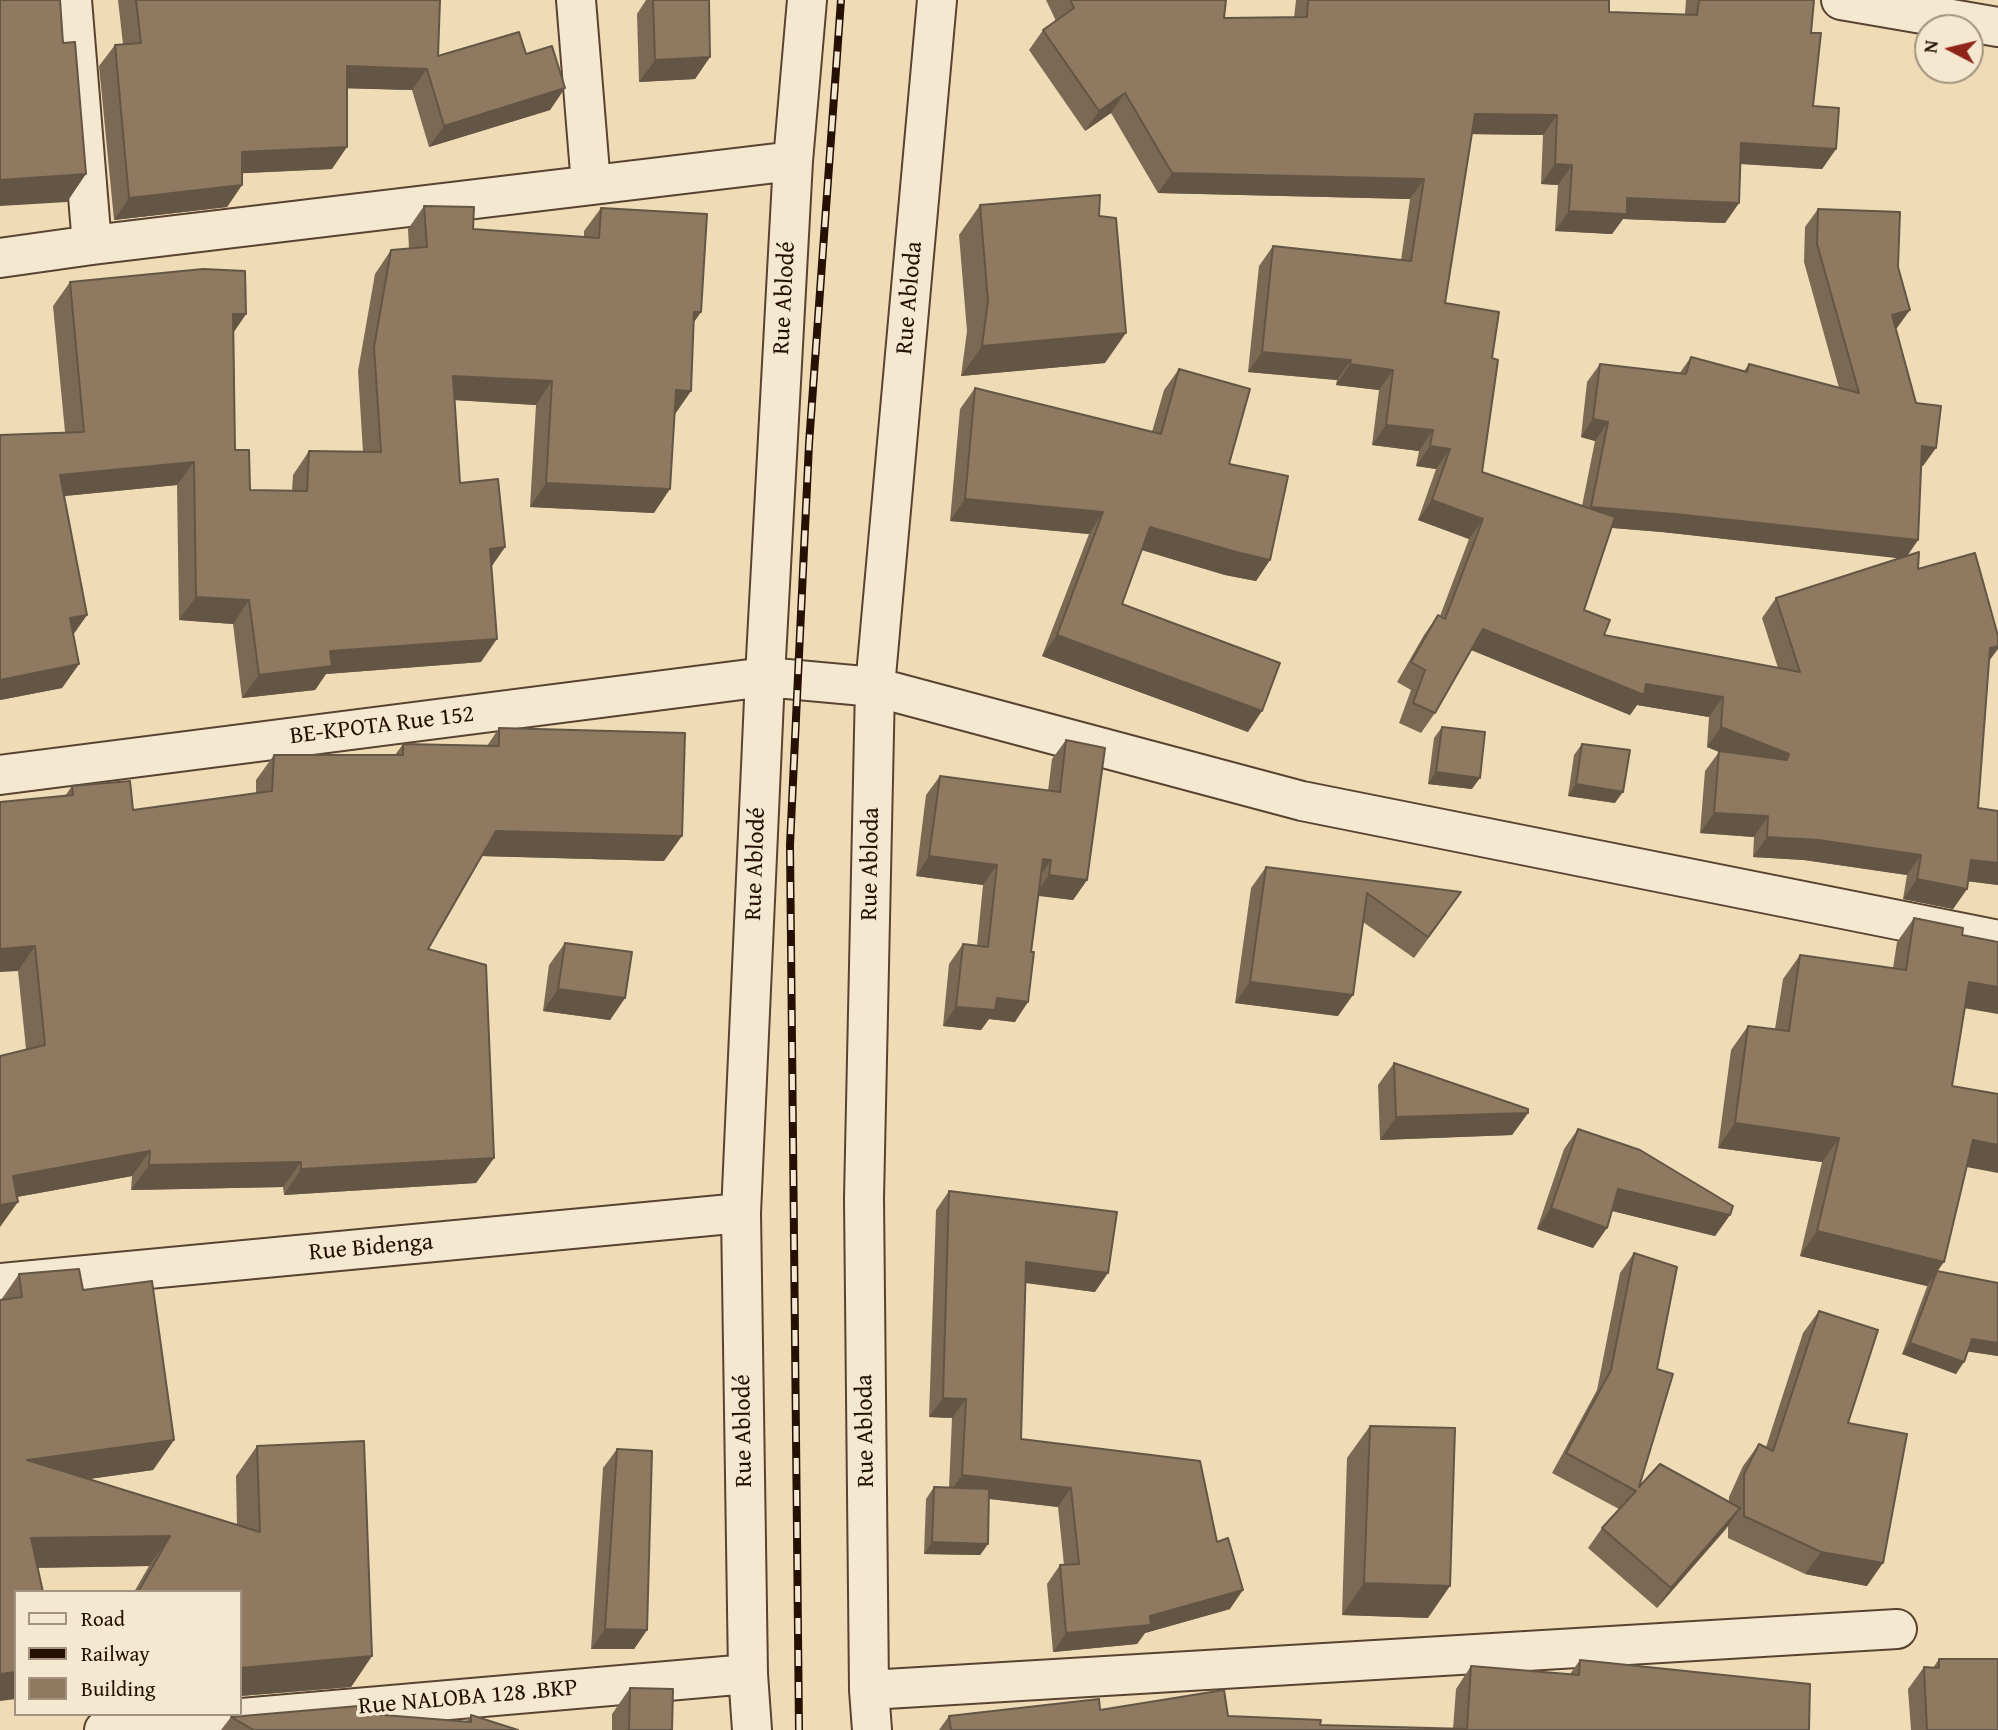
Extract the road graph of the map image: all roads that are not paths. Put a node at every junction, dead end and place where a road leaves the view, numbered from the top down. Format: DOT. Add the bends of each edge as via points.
graph roads {
  1 [pos="72,0"];
  2 [pos="576,0"];
  3 [pos="807,0"];
  4 [pos="936,0"];
  5 [pos="1841,0"];
  6 [pos="1998,27"];
  7 [pos="793,160"];
  8 [pos="591,185"];
  9 [pos="92,245"];
  10 [pos="0,258"];
  11 [pos="765,677"];
  12 [pos="875,687"];
  13 [pos="0,775"];
  14 [pos="1998,940"];
  15 [pos="741,1213"];
  16 [pos="0,1283"];
  17 [pos="1897,1629"];
  18 [pos="748,1674"];
  19 [pos="869,1690"];
  20 [pos="104,1730"];
  21 [pos="752,1730"];
  22 [pos="872,1730"];
  1 -- 9 [label="street"];
  2 -- 8 [label="street"];
  3 -- 7 [label="street, Rue Ablodé"];
  4 -- 12 [label="street, Rue Abloda"];
  5 -- 6 [label="street"];
  7 -- 8 [label="street"];
  7 -- 11 [label="street, Rue Ablodé"];
  8 -- 9 [label="street"];
  9 -- 10 [label="street"];
  11 -- 12 [label="street, BE-KPOTA Rue 152"];
  11 -- 13 [label="street, BE-KPOTA Rue 152"];
  11 -- 15 [label="street, Rue Ablodé"];
  12 -- 14 [label="street, BE-KPOTA Rue 152" via="1302,801"];
  12 -- 19 [label="street, Rue Abloda" via="864,1198"];
  15 -- 16 [label="street, Rue Bidenga"];
  15 -- 18 [label="street, Rue Ablodé"];
  17 -- 19 [label="street"];
  18 -- 20 [label="street, Rue NALOBA 128 .BKP"];
  18 -- 21 [label="street, Rue Ablodé"];
  19 -- 22 [label="street, Rue Abloda"];
}
